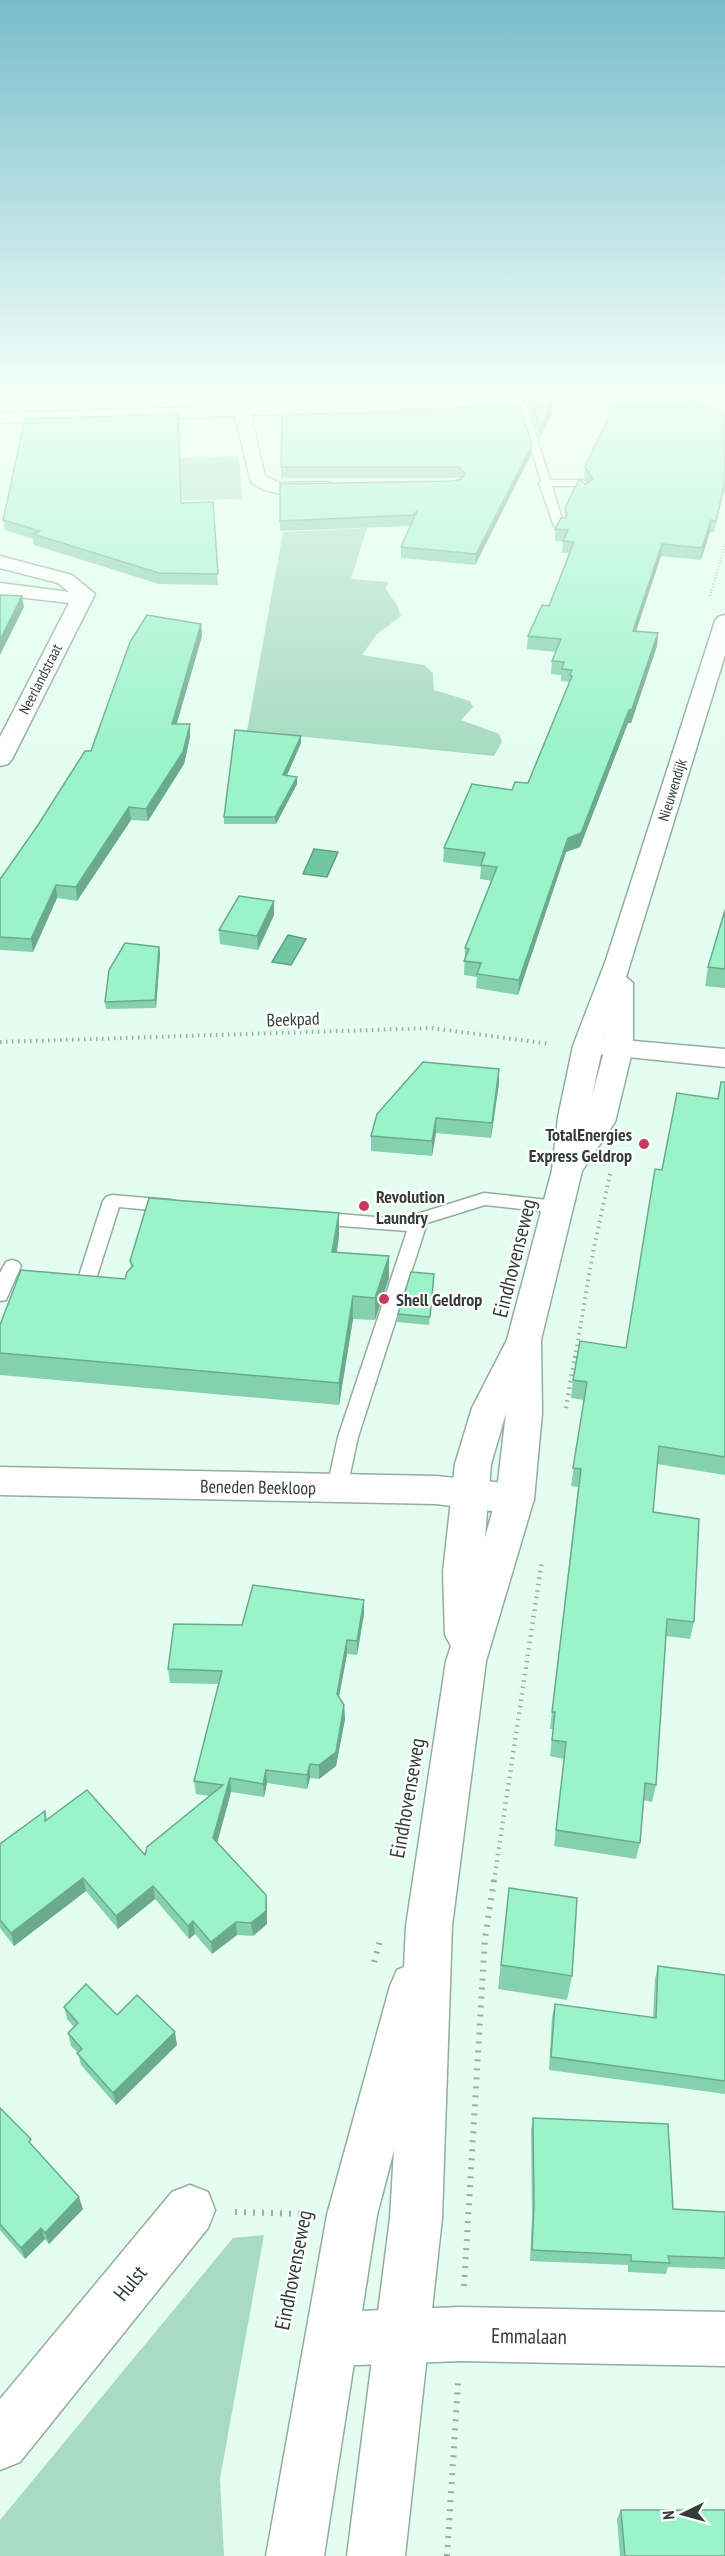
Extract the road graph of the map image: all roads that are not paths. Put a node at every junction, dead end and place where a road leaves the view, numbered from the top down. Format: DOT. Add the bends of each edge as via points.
graph roads {
  1 [pos="555,513"];
  2 [pos="559,526"];
  3 [pos="0,562"];
  4 [pos="0,589"];
  5 [pos="81,598"];
  6 [pos="725,621"];
  7 [pos="0,759"];
  8 [pos="619,960"];
  9 [pos="587,1046"];
  10 [pos="619,1048"];
  11 [pos="725,1059"];
  12 [pos="567,1170"];
  13 [pos="182,1207"];
  14 [pos="557,1207"];
  15 [pos="300,1217"];
  16 [pos="417,1226"];
  17 [pos="12,1266"];
  18 [pos="115,1287"];
  19 [pos="0,1295"];
  20 [pos="524,1340"];
  21 [pos="0,1481"];
  22 [pos="337,1488"];
  23 [pos="469,1494"];
  24 [pos="515,1499"];
  25 [pos="466,1661"];
  26 [pos="406,1928"];
  27 [pos="190,2210"];
  28 [pos="401,2335"];
  29 [pos="333,2338"];
  30 [pos="725,2339"];
  31 [pos="0,2442"];
  32 [pos="295,2556"];
  33 [pos="376,2556"];
  1 -- 2 [label="lane"];
  3 -- 5 [label="main road" via="65,579 85,594"];
  4 -- 5 [label="main road"];
  5 -- 7 [label="main road, Neerlandstraat"];
  6 -- 8 [label="main road, Nieuwendijk"];
  8 -- 9 [label="main road, Nieuwendijk"];
  8 -- 10 [label="main road, Nieuwendijk"];
  9 -- 10 [label="main road"];
  9 -- 12 [label="main road, Eindhovenseweg"];
  10 -- 11 [label="main road"];
  10 -- 12 [label="main road, Eindhovenseweg" via="600,1122"];
  12 -- 14 [label="main road, Eindhovenseweg"];
  13 -- 18 [label="lane" via="112,1201 85,1285"];
  14 -- 16 [label="lane" via="484,1199 420,1219"];
  14 -- 20 [label="main road, Eindhovenseweg"];
  15 -- 16 [label="lane"];
  16 -- 22 [label="lane" via="348,1437"];
  17 -- 19 [label="lane"];
  20 -- 23 [label="main road, Eindhovenseweg" via="490,1408 473,1464"];
  20 -- 24 [label="main road, Eindhovenseweg" via="524,1413"];
  21 -- 22 [label="main road, Beneden Beekloop"];
  22 -- 23 [label="main road, Beneden Beekloop"];
  23 -- 24 [label="main road, Beneden Beekloop"];
  23 -- 25 [label="main road, Eindhovenseweg" via="462,1572"];
  24 -- 25 [label="main road, Eindhovenseweg"];
  25 -- 26 [label="main road, Eindhovenseweg"];
  26 -- 28 [label="main road, Eindhovenseweg" via="416,2218"];
  26 -- 29 [label="main road, Eindhovenseweg"];
  27 -- 31 [label="main road, Hulst"];
  28 -- 29 [label="main road, Emmalaan"];
  28 -- 30 [label="main road, Emmalaan"];
  28 -- 33 [label="main road, Eindhovenseweg"];
  29 -- 32 [label="main road, Eindhovenseweg"];
}
